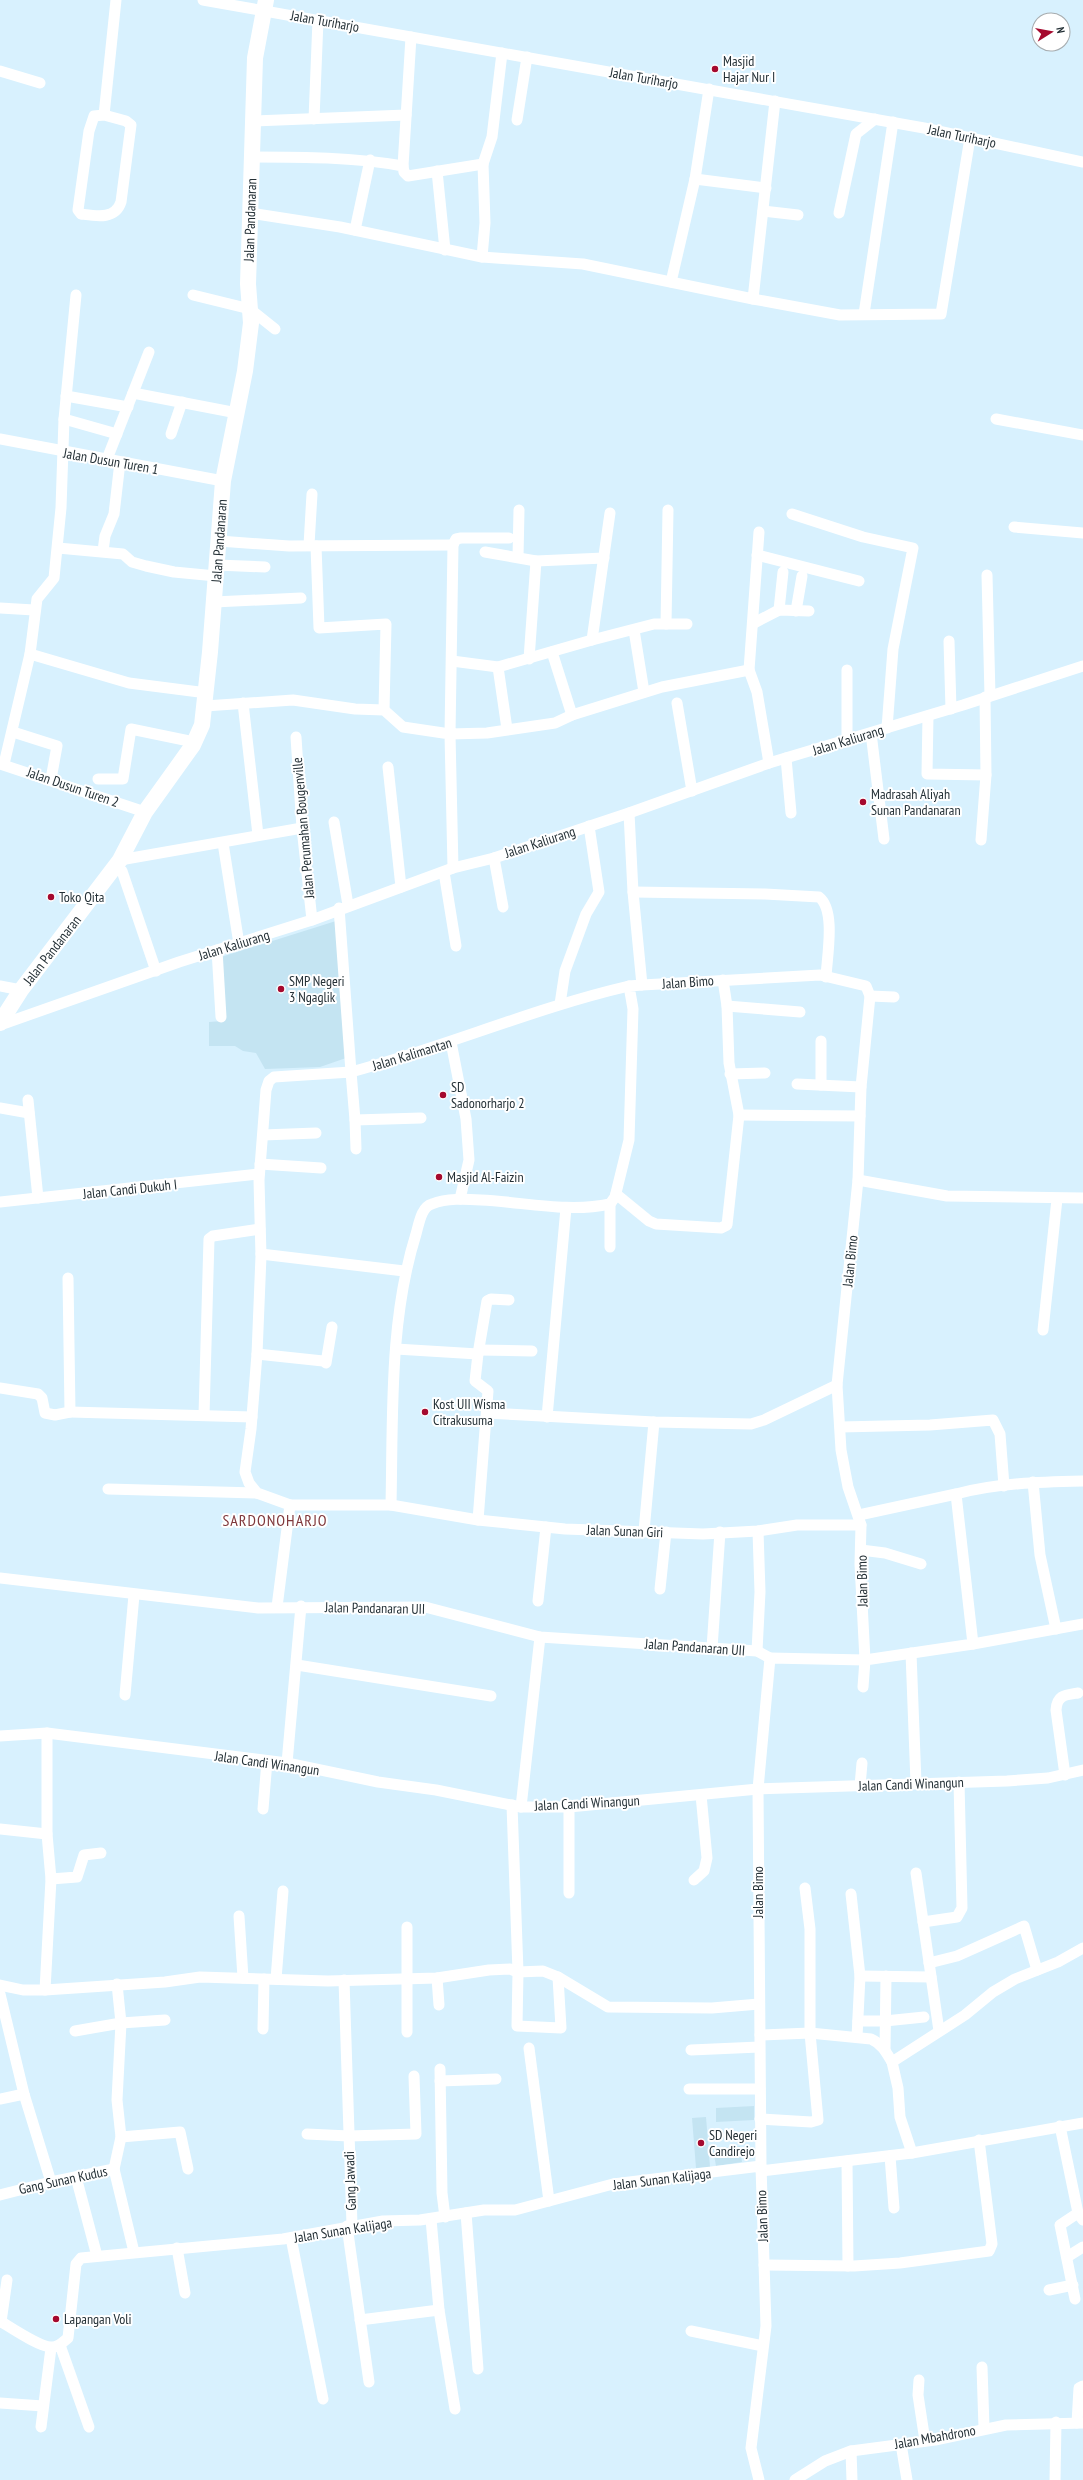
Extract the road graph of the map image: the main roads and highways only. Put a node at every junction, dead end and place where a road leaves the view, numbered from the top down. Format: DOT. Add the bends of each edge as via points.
graph roads {
  1 [pos="265,5"];
  2 [pos="0,1024"];
  1 -- 2 [label="main road, Jalan Pandanaran" via="255,58 248,284 251,323 245,371 223,481 202,725 194,742 146,812 121,866 21,990"];
}
